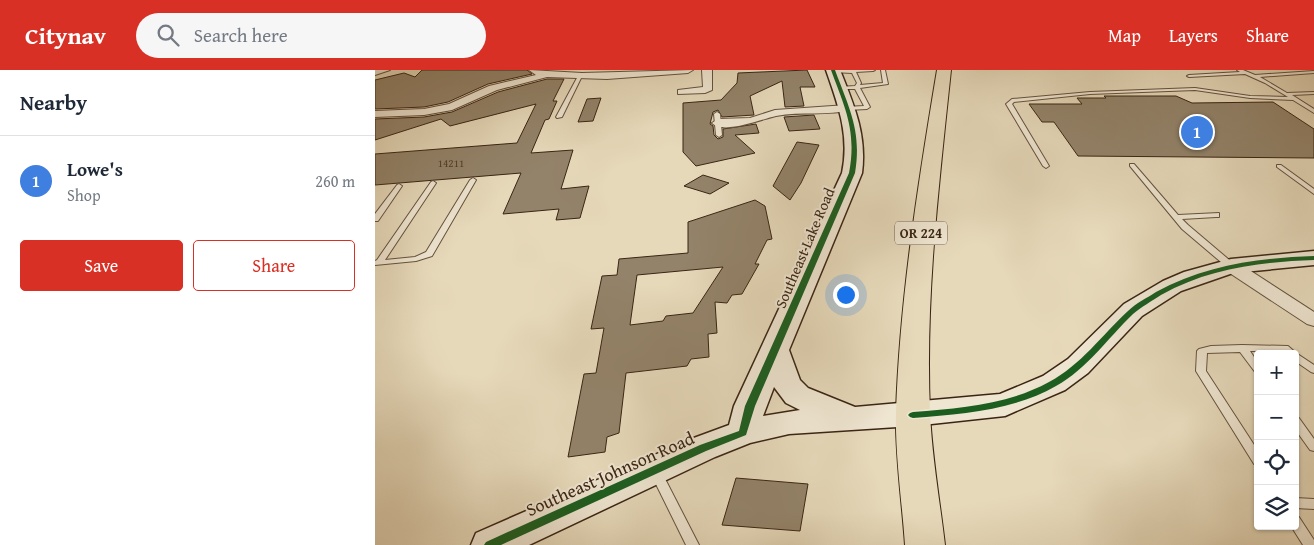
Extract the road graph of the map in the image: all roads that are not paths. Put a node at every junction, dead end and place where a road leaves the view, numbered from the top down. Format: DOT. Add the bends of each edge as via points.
graph roads {
  1 [pos="688,70"];
  2 [pos="707,70"];
  3 [pos="873,70"];
  4 [pos="883,70"];
  5 [pos="944,70"];
  6 [pos="1239,70"];
  7 [pos="833,71"];
  8 [pos="852,72"];
  9 [pos="1314,72"];
  10 [pos="538,73"];
  11 [pos="1247,73"];
  12 [pos="580,76"];
  13 [pos="1189,76"];
  14 [pos="1257,76"];
  15 [pos="858,85"];
  16 [pos="683,92"];
  17 [pos="1287,94"];
  18 [pos="1312,95"];
  19 [pos="843,98"];
  20 [pos="1295,99"];
  21 [pos="1314,110"];
  22 [pos="375,114"];
  23 [pos="559,117"];
  24 [pos="718,124"];
  25 [pos="1132,165"];
  26 [pos="1046,166"];
  27 [pos="1279,166"];
  28 [pos="473,180"];
  29 [pos="433,183"];
  30 [pos="399,186"];
  31 [pos="1314,192"];
  32 [pos="1216,215"];
  33 [pos="1176,216"];
  34 [pos="375,218"];
  35 [pos="1314,258"];
  36 [pos="377,263"];
  37 [pos="1231,266"];
  38 [pos="1314,320"];
  39 [pos="1241,348"];
  40 [pos="1287,350"];
  41 [pos="775,351"];
  42 [pos="1299,359"];
  43 [pos="1254,365"];
  44 [pos="1314,370"];
  45 [pos="913,415"];
  46 [pos="854,417"];
  47 [pos="1299,426"];
  48 [pos="743,433"];
  49 [pos="1314,447"];
  50 [pos="1254,455"];
  51 [pos="654,469"];
  52 [pos="1299,503"];
  53 [pos="1314,504"];
  54 [pos="1299,527"];
  55 [pos="490,545"];
  56 [pos="693,545"];
  57 [pos="925,545"];
  58 [pos="1310,545"];
  1 -- 12 [label="street"];
  2 -- 16 [label="street" via="708,88"];
  3 -- 8 [label="lane"];
  4 -- 15 [label="lane" via="887,84"];
  5 -- 45 [label="highway, OR 224" via="919,260"];
  6 -- 11 [label="lane"];
  7 -- 8 [label="lane"];
  7 -- 19 [label="street, Southeast Lake Road"];
  8 -- 15 [label="lane"];
  9 -- 14 [label="lane"];
  10 -- 12 [label="street"];
  10 -- 22 [label="street" via="451,107"];
  11 -- 13 [label="lane"];
  11 -- 14 [label="lane"];
  12 -- 23 [label="lane"];
  14 -- 17 [label="lane"];
  15 -- 19 [label="lane"];
  15 -- 19 [label="lane" via="867,107"];
  17 -- 18 [label="lane"];
  17 -- 20 [label="lane"];
  19 -- 24 [label="street" via="775,112 751,121"];
  19 -- 41 [label="street, Southeast Lake Road" via="857,145 852,172"];
  20 -- 21 [label="lane"];
  20 -- 26 [label="lane" via="1195,90 1090,93 1012,101 1009,104"];
  25 -- 33 [label="lane"];
  27 -- 31 [label="lane"];
  28 -- 36 [label="lane" via="429,254 415,259"];
  29 -- 36 [label="lane"];
  30 -- 34 [label="lane"];
  32 -- 33 [label="lane"];
  33 -- 37 [label="lane"];
  35 -- 37 [label="street, Southeast Johnson Road"];
  37 -- 38 [label="street"];
  37 -- 45 [label="street, Southeast Johnson Road" via="1179,283 1133,310 1078,366 1037,391 1005,405"];
  39 -- 40 [label="lane"];
  39 -- 43 [label="lane"];
  39 -- 50 [label="lane" via="1202,351 1201,371"];
  41 -- 46 [label="street" via="783,378 794,395"];
  41 -- 48 [label="street, Southeast Lake Road" via="750,406"];
  42 -- 44 [label="lane"];
  45 -- 46 [label="street, Southeast Johnson Road"];
  45 -- 57 [label="highway, OR 224"];
  46 -- 48 [label="street, Southeast Johnson Road" via="789,422"];
  47 -- 49 [label="lane"];
  48 -- 51 [label="street, Southeast Johnson Road"];
  51 -- 55 [label="street, Southeast Johnson Road"];
  51 -- 56 [label="lane"];
  52 -- 53 [label="lane"];
  54 -- 58 [label="lane"];
}
